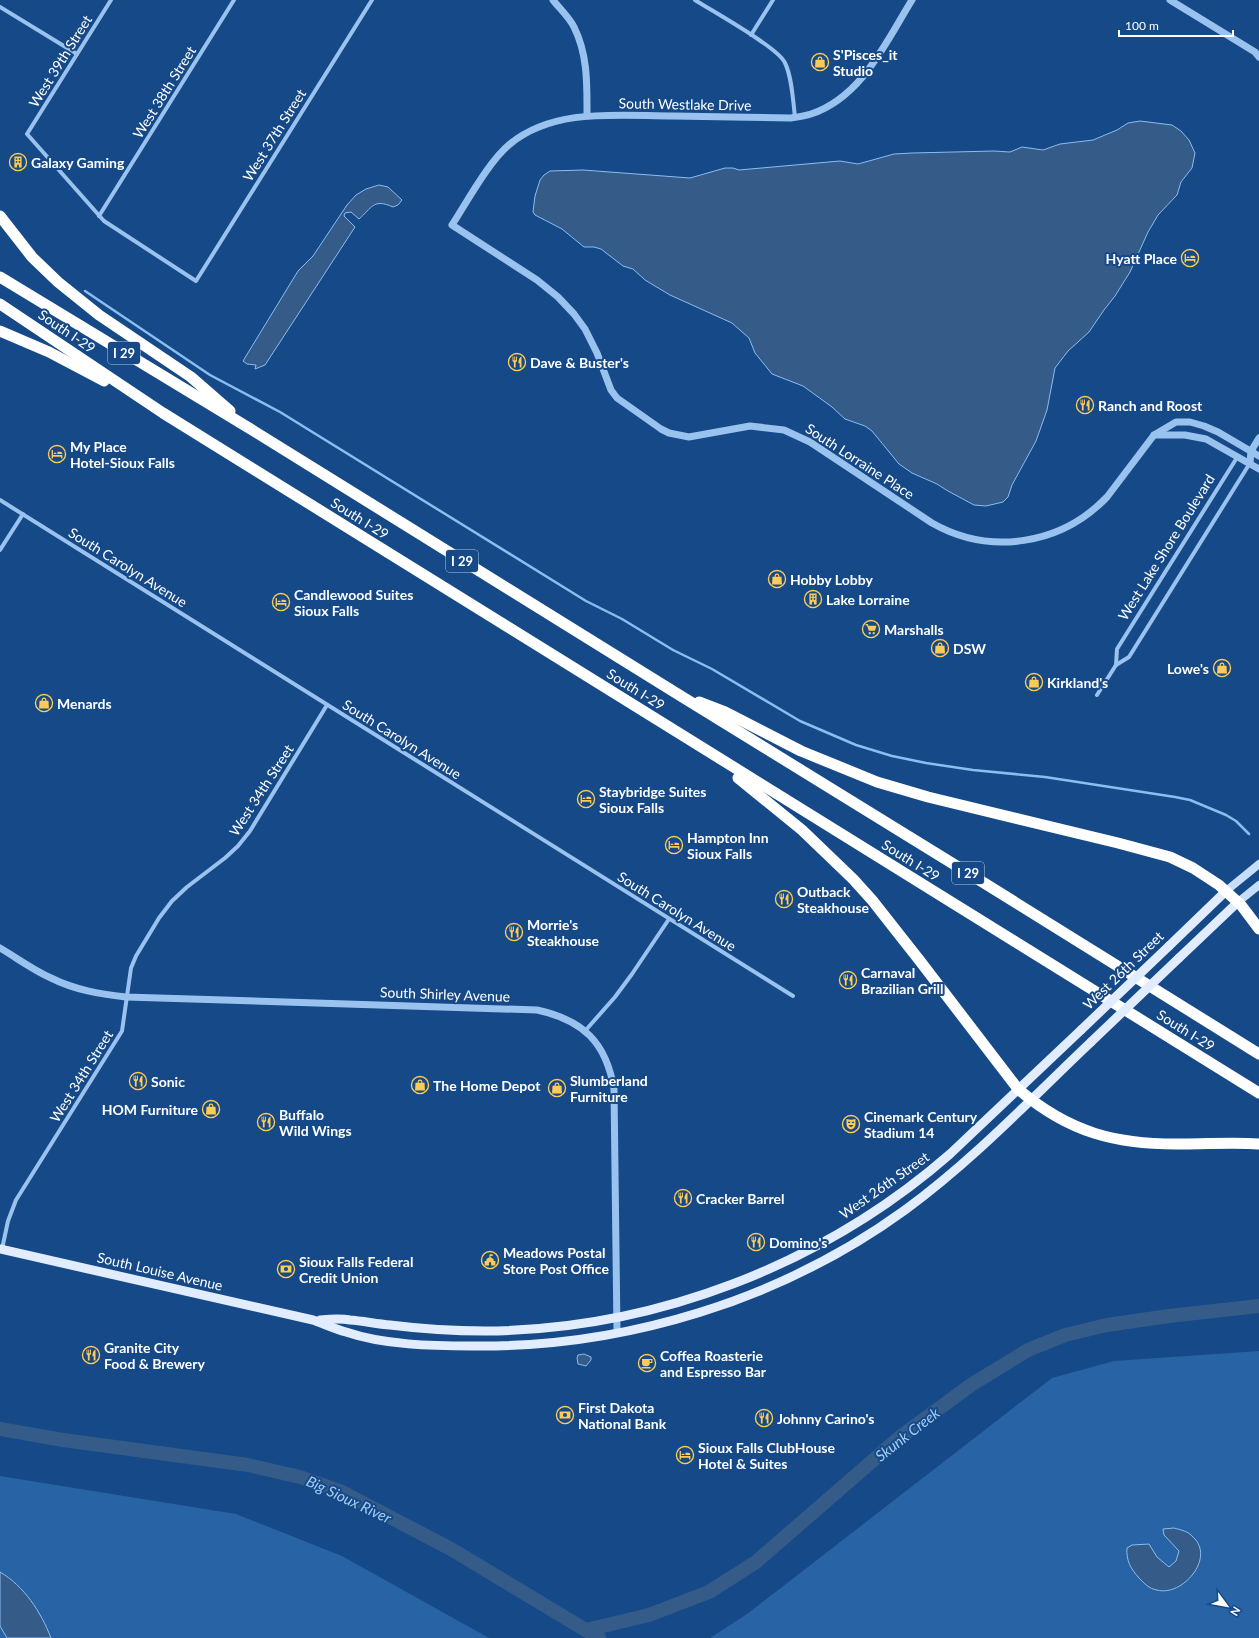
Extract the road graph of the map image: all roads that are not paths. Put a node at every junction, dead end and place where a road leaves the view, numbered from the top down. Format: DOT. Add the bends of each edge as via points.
graph roads {
  1 [pos="111,0"];
  2 [pos="234,0"];
  3 [pos="372,0"];
  4 [pos="553,0"];
  5 [pos="695,0"];
  6 [pos="773,0"];
  7 [pos="912,0"];
  8 [pos="1170,0"];
  9 [pos="0,7"];
  10 [pos="751,35"];
  11 [pos="77,54"];
  12 [pos="1259,56"];
  13 [pos="587,115"];
  14 [pos="795,117"];
  15 [pos="0,216"];
  16 [pos="99,216"];
  17 [pos="452,225"];
  18 [pos="0,277"];
  19 [pos="0,304"];
  20 [pos="0,331"];
  21 [pos="163,413"];
  22 [pos="248,428"];
  23 [pos="1154,435"];
  24 [pos="1259,438"];
  25 [pos="1251,451"];
  26 [pos="1238,456"];
  27 [pos="1259,456"];
  28 [pos="1250,464"];
  29 [pos="1259,469"];
  30 [pos="0,500"];
  31 [pos="23,514"];
  32 [pos="0,550"];
  33 [pos="1116,665"];
  34 [pos="676,693"];
  35 [pos="1097,695"];
  36 [pos="327,705"];
  37 [pos="685,738"];
  38 [pos="1259,864"];
  39 [pos="1259,885"];
  40 [pos="1226,891"];
  41 [pos="1238,902"];
  42 [pos="669,918"];
  43 [pos="1259,929"];
  44 [pos="0,948"];
  45 [pos="793,996"];
  46 [pos="126,997"];
  47 [pos="585,1031"];
  48 [pos="1259,1054"];
  49 [pos="1018,1089"];
  50 [pos="1259,1094"];
  51 [pos="1031,1100"];
  52 [pos="1259,1144"];
  53 [pos="1,1249"];
  54 [pos="617,1317"];
  55 [pos="313,1320"];
  56 [pos="617,1332"];
  1 -- 11 [label="street, West 39th Street"];
  2 -- 16 [label="street, West 38th Street"];
  3 -- 16 [label="street, West 37th Street" via="196,281 107,224"];
  4 -- 13 [label="street" via="574,27 582,48 586,67"];
  5 -- 10 [label="street"];
  6 -- 10 [label="street"];
  7 -- 14 [label="street, South Westlake Drive" via="858,83 826,107 811,114"];
  8 -- 12 [label="street"];
  9 -- 11 [label="street"];
  10 -- 14 [label="street" via="772,49 785,62"];
  11 -- 16 [label="street, West 39th Street" via="27,134"];
  13 -- 14 [label="street, South Westlake Drive"];
  13 -- 17 [label="street, South Westlake Drive" via="553,122 528,131 509,144 495,159"];
  15 -- 22 [label="highway" via="32,257 58,282 99,315 191,377"];
  17 -- 23 [label="street, South Lorraine Place" via="537,280 558,297 585,330 611,390 617,398 661,429 689,437 750,426 784,430 810,442 932,523 962,536 988,542 1021,542 1045,536 1071,525 1107,497"];
  18 -- 22 [label="highway, South I-29 / I 29"];
  19 -- 21 [label="highway, South I-29 / I 29"];
  20 -- 21 [label="highway" via="49,352"];
  21 -- 37 [label="highway, South I-29 / I 29"];
  22 -- 34 [label="highway, South I-29 / I 29"];
  23 -- 25 [label="street, South Lorraine Place" via="1176,422 1190,422 1218,432"];
  23 -- 26 [label="street" via="1206,439"];
  24 -- 25 [label="street, West Lake Shore Boulevard"];
  25 -- 26 [label="street"];
  25 -- 27 [label="street, South Lorraine Place"];
  25 -- 28 [label="street, West Lake Shore Boulevard"];
  26 -- 28 [label="street"];
  26 -- 33 [label="street, West Lake Shore Boulevard" via="1117,649"];
  28 -- 29 [label="street"];
  28 -- 33 [label="street, West Lake Shore Boulevard" via="1129,657"];
  30 -- 31 [label="street, South Carolyn Avenue"];
  31 -- 32 [label="street"];
  31 -- 36 [label="street, South Carolyn Avenue"];
  33 -- 35 [label="street, West Lake Shore Boulevard"];
  34 -- 40 [label="highway" via="726,712 801,751 876,782 1159,853 1193,868"];
  34 -- 48 [label="highway, South I-29 / I 29"];
  36 -- 42 [label="street, South Carolyn Avenue"];
  36 -- 46 [label="street, West 34th Street" via="250,832 225,858 172,901 159,918 133,962"];
  37 -- 49 [label="highway" via="783,814 853,879"];
  37 -- 50 [label="highway, South I-29 / I 29"];
  38 -- 40 [label="main road, West 26th Street"];
  39 -- 41 [label="main road"];
  40 -- 41 [label="highway"];
  40 -- 49 [label="main road, West 26th Street, bridge"];
  41 -- 43 [label="highway"];
  41 -- 51 [label="main road, bridge"];
  42 -- 45 [label="street, South Carolyn Avenue"];
  42 -- 47 [label="street" via="615,997"];
  44 -- 46 [label="street, South Shirley Avenue" via="49,978 64,984 82,990"];
  46 -- 47 [label="street, South Shirley Avenue" via="537,1010 552,1013"];
  46 -- 53 [label="street, West 34th Street" via="122,1031 16,1200"];
  47 -- 54 [label="street, South Shirley Avenue" via="605,1057 612,1074 614,1089"];
  49 -- 51 [label="highway"];
  49 -- 54 [label="main road, West 26th Street" via="932,1170 895,1198 828,1240 776,1266 713,1291"];
  51 -- 52 [label="highway" via="1075,1126 1118,1140 1157,1144"];
  51 -- 56 [label="main road" via="942,1182 898,1214 835,1253 783,1280 718,1306 650,1326"];
  53 -- 55 [label="main road, South Louise Avenue"];
  54 -- 55 [label="main road, South Louise Avenue" via="541,1328 491,1331 425,1329 348,1319"];
  54 -- 56 [label="street, South Shirley Avenue"];
  55 -- 56 [label="main road, South Louise Avenue" via="347,1333 388,1341 453,1346 522,1345"];
}
